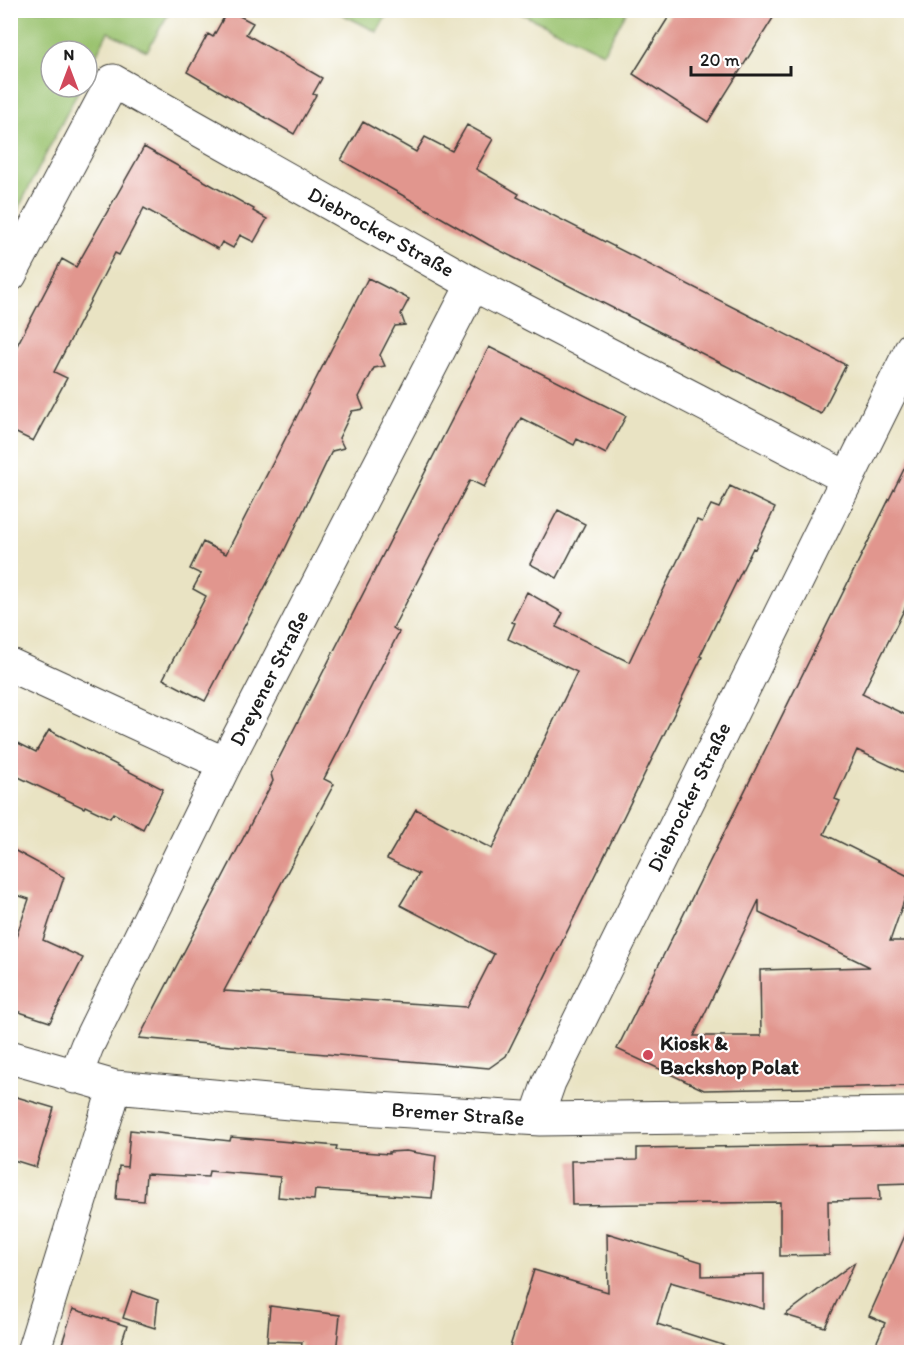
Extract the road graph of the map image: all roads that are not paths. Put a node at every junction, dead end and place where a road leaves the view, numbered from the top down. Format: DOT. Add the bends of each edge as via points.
graph roads {
  1 [pos="10,275"];
  2 [pos="473,284"];
  3 [pos="912,348"];
  4 [pos="847,478"];
  5 [pos="10,665"];
  6 [pos="225,764"];
  7 [pos="10,1057"];
  8 [pos="75,1077"];
  9 [pos="115,1088"];
  10 [pos="912,1114"];
  11 [pos="540,1119"];
  12 [pos="33,1353"];
  1 -- 2 [label="street, Diebrocker Straße" via="113,81"];
  2 -- 4 [label="street, Diebrocker Straße"];
  2 -- 6 [label="street, Dreyener Straße"];
  3 -- 4 [label="street, Diebrocker Straße"];
  4 -- 11 [label="street, Diebrocker Straße" via="549,1082"];
  5 -- 6 [label="street"];
  6 -- 8 [label="street, Dreyener Straße"];
  7 -- 8 [label="street, Bremer Straße"];
  8 -- 9 [label="street, Bremer Straße"];
  9 -- 11 [label="street, Bremer Straße"];
  9 -- 12 [label="street"];
  10 -- 11 [label="street, Bremer Straße"];
}
